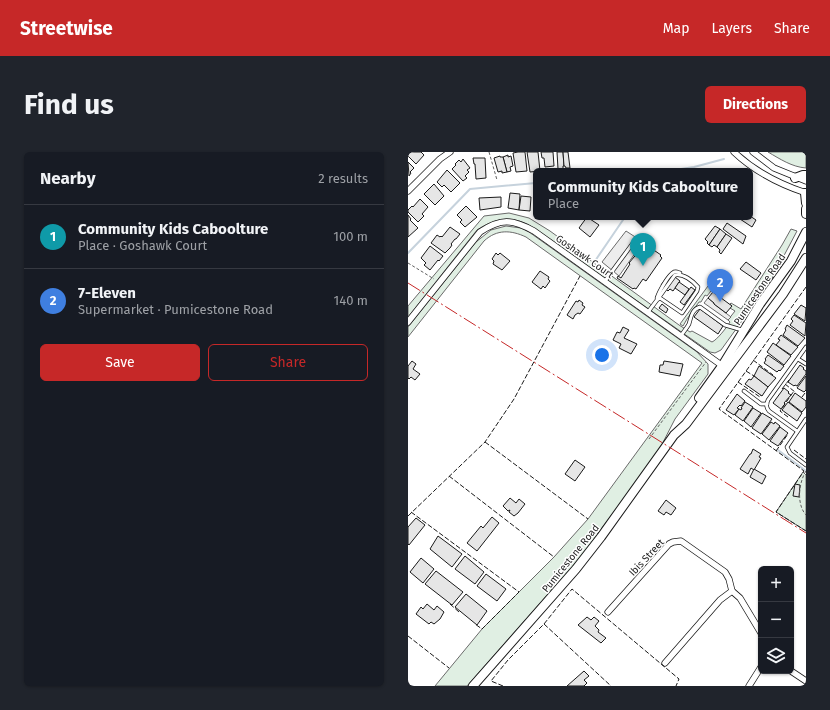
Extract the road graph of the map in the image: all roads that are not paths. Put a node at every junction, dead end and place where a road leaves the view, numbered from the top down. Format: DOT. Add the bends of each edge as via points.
graph roads {
  1 [pos="450,152"];
  2 [pos="734,152"];
  3 [pos="753,152"];
  4 [pos="806,175"];
  5 [pos="795,178"];
  6 [pos="806,182"];
  7 [pos="408,191"];
  8 [pos="805,193"];
  9 [pos="806,203"];
  10 [pos="806,209"];
  11 [pos="806,214"];
  12 [pos="806,232"];
  13 [pos="633,243"];
  14 [pos="806,258"];
  15 [pos="605,281"];
  16 [pos="657,300"];
  17 [pos="648,312"];
  18 [pos="408,322"];
  19 [pos="744,330"];
  20 [pos="681,336"];
  21 [pos="806,347"];
  22 [pos="798,359"];
  23 [pos="806,364"];
  24 [pos="725,368"];
  25 [pos="744,391"];
  26 [pos="767,404"];
  27 [pos="806,419"];
  28 [pos="797,431"];
  29 [pos="806,465"];
  30 [pos="732,591"];
  31 [pos="608,612"];
  32 [pos="758,629"];
  33 [pos="665,663"];
  34 [pos="758,672"];
  35 [pos="794,673"];
  36 [pos="806,681"];
  37 [pos="473,686"];
  38 [pos="749,686"];
  1 -- 7 [label="street"];
  2 -- 8 [label="street" via="768,178"];
  3 -- 5 [label="street" via="774,168"];
  4 -- 5 [label="main road"];
  5 -- 6 [label="street"];
  8 -- 9 [label="main road"];
  10 -- 11 [label="main road"];
  12 -- 19 [label="main road, Pumicestone Road" via="791,261"];
  13 -- 15 [label="lane"];
  14 -- 24 [label="main road, Pumicestone Road" via="783,294"];
  15 -- 17 [label="street, Goshawk Court"];
  15 -- 18 [label="street, Goshawk Court" via="520,224 493,224 480,232"];
  16 -- 16 [label="lane" via="675,275 681,274 698,289 682,313 662,298"];
  16 -- 17 [label="lane"];
  17 -- 20 [label="street, Goshawk Court"];
  19 -- 20 [label="lane" via="725,325 700,307 696,308"];
  19 -- 24 [label="main road, Pumicestone Road"];
  20 -- 24 [label="street, Goshawk Court"];
  21 -- 22 [label="lane"];
  22 -- 23 [label="lane"];
  22 -- 26 [label="lane"];
  24 -- 37 [label="main road, Pumicestone Road" via="681,423 601,537"];
  25 -- 26 [label="lane" via="761,404"];
  26 -- 28 [label="lane" via="769,410"];
  27 -- 28 [label="lane"];
  28 -- 29 [label="lane" via="787,447 788,451"];
  30 -- 31 [label="street, Ibis Street" via="724,572 684,542 678,541 669,544"];
  30 -- 32 [label="street, Ibis Street" via="740,598"];
  30 -- 33 [label="street" via="720,600"];
  34 -- 38 [label="street"];
  35 -- 36 [label="street"];
}
